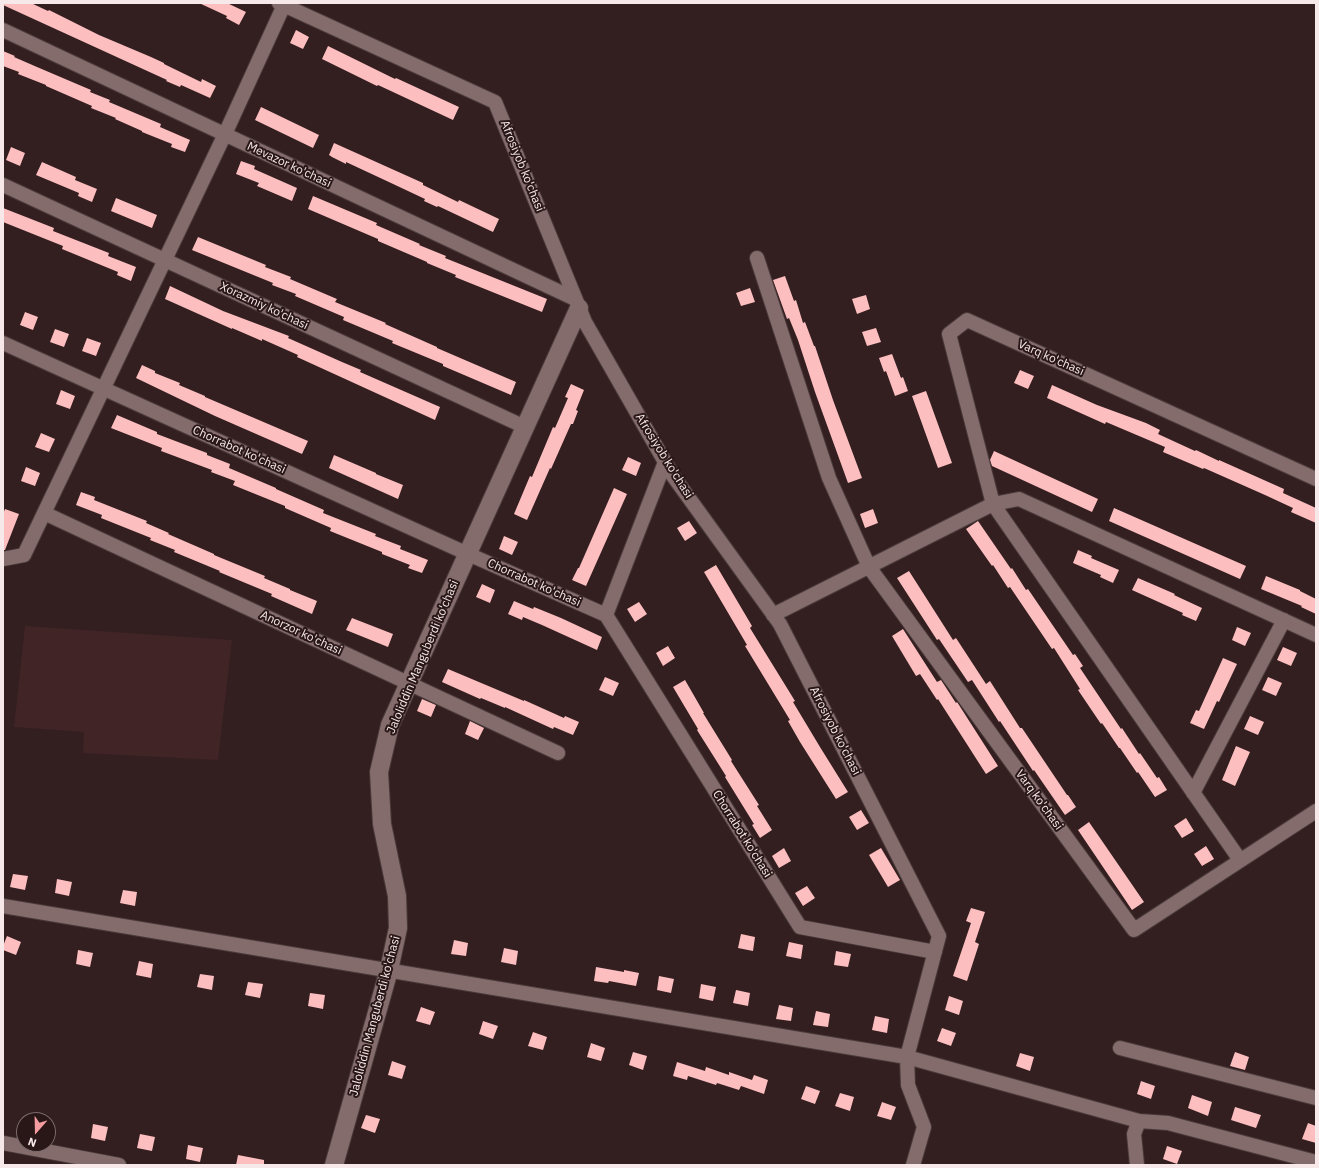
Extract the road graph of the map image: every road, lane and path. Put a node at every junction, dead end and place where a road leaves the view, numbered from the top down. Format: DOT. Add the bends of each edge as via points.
graph roads {
  1 [pos="281,4"];
  2 [pos="3,30"];
  3 [pos="225,134"];
  4 [pos="3,184"];
  5 [pos="757,258"];
  6 [pos="165,260"];
  7 [pos="577,304"];
  8 [pos="3,343"];
  9 [pos="104,388"];
  10 [pos="525,427"];
  11 [pos="665,462"];
  12 [pos="1316,479"];
  13 [pos="993,504"];
  14 [pos="44,513"];
  15 [pos="468,554"];
  16 [pos="3,559"];
  17 [pos="869,567"];
  18 [pos="606,615"];
  19 [pos="773,615"];
  20 [pos="1284,620"];
  21 [pos="1316,635"];
  22 [pos="409,684"];
  23 [pos="558,753"];
  24 [pos="1193,793"];
  25 [pos="1316,811"];
  26 [pos="1240,860"];
  27 [pos="3,906"];
  28 [pos="935,952"];
  29 [pos="390,970"];
  30 [pos="1120,1048"];
  31 [pos="907,1057"];
  32 [pos="1316,1098"];
  33 [pos="1139,1121"];
  34 [pos="3,1143"];
  35 [pos="1316,1162"];
  36 [pos="119,1165"];
  37 [pos="334,1165"];
  38 [pos="913,1165"];
  39 [pos="1137,1165"];
  1 -- 3 [label="street"];
  1 -- 7 [label="street, Afrosiyob ko'chasi" via="495,102"];
  2 -- 3 [label="street, Mevazor ko'chasi"];
  3 -- 6 [label="street"];
  3 -- 7 [label="street, Mevazor ko'chasi"];
  4 -- 6 [label="street, Xorazmiy ko'chasi"];
  5 -- 17 [label="street, Varq ko'chasi" via="829,478"];
  6 -- 9 [label="street"];
  6 -- 10 [label="street, Xorazmiy ko'chasi"];
  7 -- 10 [label="street, Jaloliddin Manguberdi ko'chasi"];
  7 -- 11 [label="street, Afrosiyob ko'chasi"];
  8 -- 9 [label="street, Chorrabot ko'chasi"];
  9 -- 14 [label="street"];
  9 -- 15 [label="street, Chorrabot ko'chasi"];
  10 -- 15 [label="street, Jaloliddin Manguberdi ko'chasi"];
  11 -- 18 [label="street"];
  11 -- 19 [label="street, Afrosiyob ko'chasi"];
  12 -- 13 [label="street, Varq ko'chasi" via="968,320 948,334"];
  13 -- 17 [label="street"];
  13 -- 20 [label="street" via="1019,499"];
  13 -- 24 [label="street, Varq ko'chasi"];
  14 -- 16 [label="street" via="24,554"];
  14 -- 22 [label="street, Anorzor ko'chasi"];
  15 -- 18 [label="street, Chorrabot ko'chasi"];
  15 -- 22 [label="street, Jaloliddin Manguberdi ko'chasi"];
  17 -- 19 [label="street"];
  17 -- 26 [label="street, Varq ko'chasi" via="1134,930"];
  18 -- 28 [label="street, Chorrabot ko'chasi" via="800,927"];
  19 -- 28 [label="street, Afrosiyob ko'chasi" via="780,624 939,936"];
  20 -- 21 [label="street"];
  20 -- 24 [label="street"];
  22 -- 23 [label="street, Anorzor ko'chasi"];
  22 -- 29 [label="street, Jaloliddin Manguberdi ko'chasi" via="390,725 379,772 382,824 397,896 398,928"];
  24 -- 26 [label="street, Varq ko'chasi"];
  25 -- 26 [label="street, Varq ko'chasi"];
  27 -- 29 [label="street"];
  28 -- 31 [label="street, Afrosiyob ko'chasi"];
  29 -- 31 [label="street"];
  29 -- 37 [label="street, Jaloliddin Manguberdi ko'chasi"];
  30 -- 32 [label="street"];
  31 -- 33 [label="street"];
  31 -- 38 [label="street, Afrosiyob ko'chasi" via="908,1085 924,1127"];
  33 -- 35 [label="street" via="1168,1123"];
  33 -- 39 [label="street" via="1134,1134"];
  34 -- 36 [label="street"];
}
